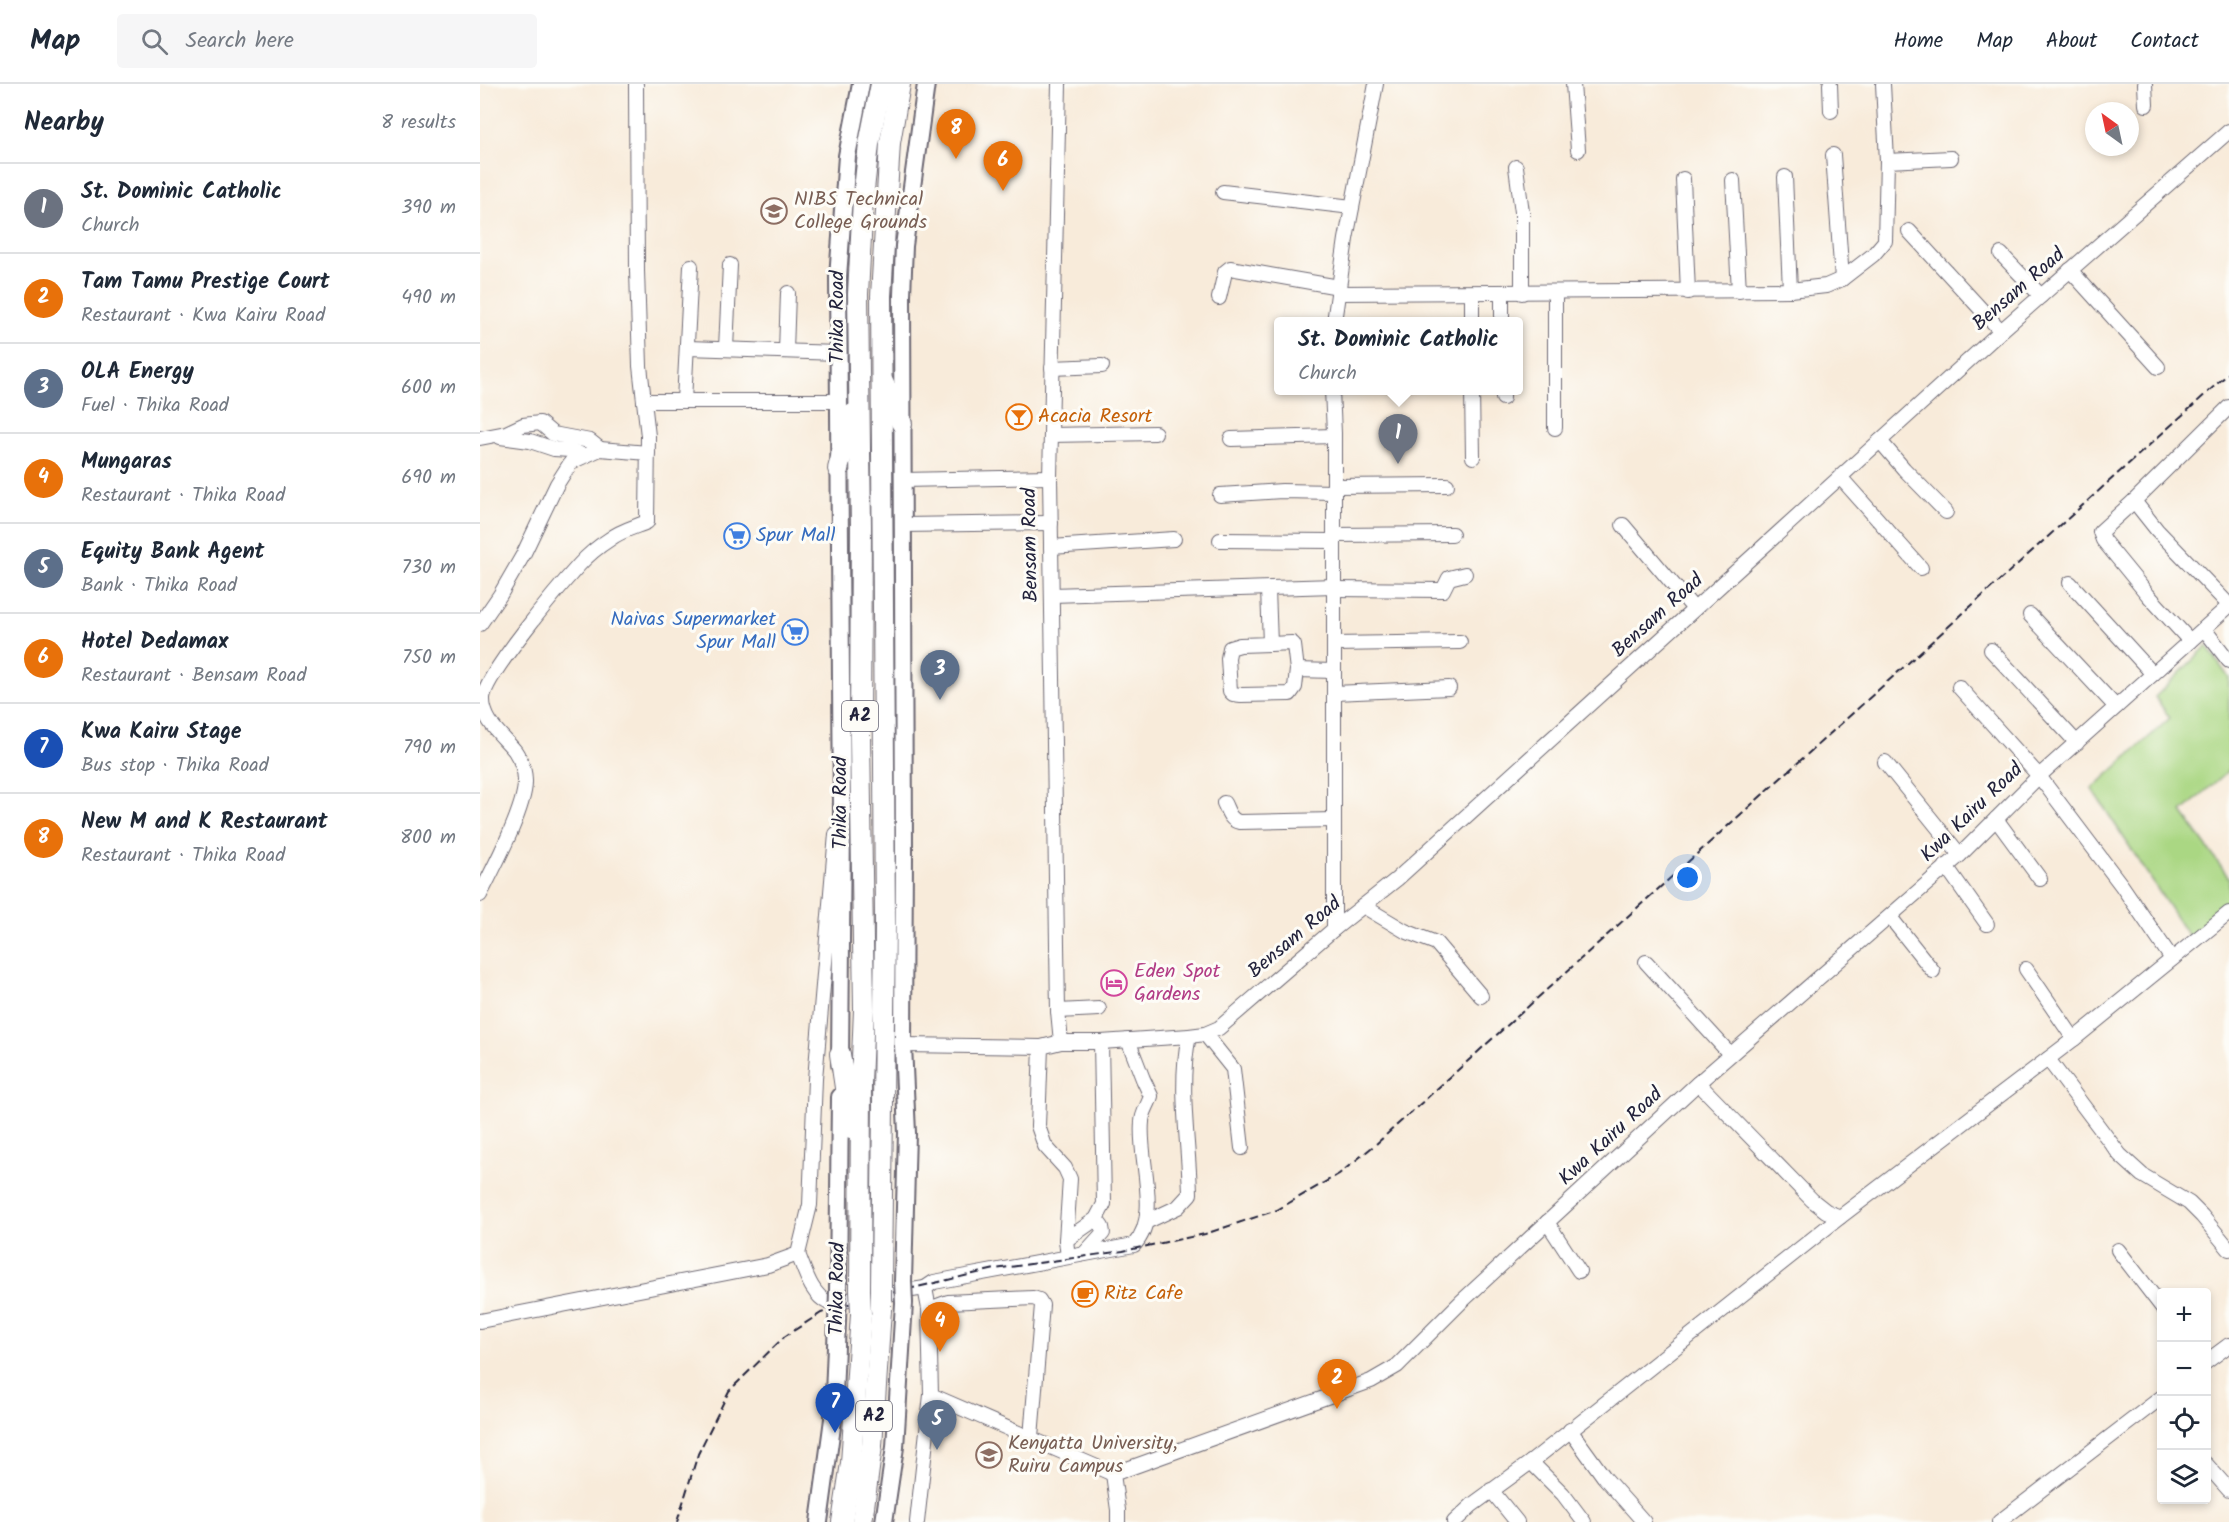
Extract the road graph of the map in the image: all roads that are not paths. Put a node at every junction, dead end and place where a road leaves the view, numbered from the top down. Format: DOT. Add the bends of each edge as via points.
graph roads {
  1 [pos="636,84"];
  2 [pos="861,84"];
  3 [pos="881,84"];
  4 [pos="900,84"];
  5 [pos="926,84"];
  6 [pos="1059,84"];
  7 [pos="1376,84"];
  8 [pos="1573,84"];
  9 [pos="1830,84"];
  10 [pos="1883,84"];
  11 [pos="2145,84"];
  12 [pos="2146,105"];
  13 [pos="1831,111"];
  14 [pos="2229,131"];
  15 [pos="1578,150"];
  16 [pos="1833,155"];
  17 [pos="1951,158"];
  18 [pos="1887,161"];
  19 [pos="1516,167"];
  20 [pos="1785,177"];
  21 [pos="1683,179"];
  22 [pos="1733,180"];
  23 [pos="1223,192"];
  24 [pos="1352,207"];
  25 [pos="1909,231"];
  26 [pos="2001,254"];
  27 [pos="730,265"];
  28 [pos="691,266"];
  29 [pos="2070,270"];
  30 [pos="1842,279"];
  31 [pos="1338,290"];
  32 [pos="1790,290"];
  33 [pos="1739,291"];
  34 [pos="1555,292"];
  35 [pos="1688,292"];
  36 [pos="788,293"];
  37 [pos="1472,293"];
  38 [pos="1502,293"];
  39 [pos="1522,293"];
  40 [pos="2041,296"];
  41 [pos="1219,298"];
  42 [pos="1335,317"];
  43 [pos="1472,317"];
  44 [pos="1502,317"];
  45 [pos="2001,331"];
  46 [pos="687,348"];
  47 [pos="726,348"];
  48 [pos="786,351"];
  49 [pos="838,353"];
  50 [pos="1102,366"];
  51 [pos="2158,367"];
  52 [pos="1052,368"];
  53 [pos="881,377"];
  54 [pos="860,390"];
  55 [pos="1332,395"];
  56 [pos="1472,395"];
  57 [pos="644,401"];
  58 [pos="684,401"];
  59 [pos="838,401"];
  60 [pos="2229,407"];
  61 [pos="902,424"];
  62 [pos="1555,428"];
  63 [pos="1155,433"];
  64 [pos="1051,435"];
  65 [pos="495,436"];
  66 [pos="1334,436"];
  67 [pos="480,438"];
  68 [pos="1231,439"];
  69 [pos="1880,441"];
  70 [pos="600,449"];
  71 [pos="648,453"];
  72 [pos="585,456"];
  73 [pos="1473,458"];
  74 [pos="838,469"];
  75 [pos="1050,477"];
  76 [pos="1840,477"];
  77 [pos="903,480"];
  78 [pos="1447,485"];
  79 [pos="1334,489"];
  80 [pos="1220,495"];
  81 [pos="2134,501"];
  82 [pos="1946,512"];
  83 [pos="1051,523"];
  84 [pos="902,525"];
  85 [pos="1623,525"];
  86 [pos="1452,534"];
  87 [pos="1334,538"];
  88 [pos="1174,539"];
  89 [pos="1220,540"];
  90 [pos="1051,547"];
  91 [pos="1921,568"];
  92 [pos="1465,574"];
  93 [pos="2070,583"];
  94 [pos="1334,588"];
  95 [pos="1268,589"];
  96 [pos="1052,595"];
  97 [pos="2229,606"];
  98 [pos="1694,609"];
  99 [pos="2030,615"];
  100 [pos="480,624"];
  101 [pos="2204,629"];
  102 [pos="2190,641"];
  103 [pos="1460,642"];
  104 [pos="1270,644"];
  105 [pos="1334,644"];
  106 [pos="1991,650"];
  107 [pos="2229,661"];
  108 [pos="1297,670"];
  109 [pos="1334,671"];
  110 [pos="2153,674"];
  111 [pos="1959,687"];
  112 [pos="1449,688"];
  113 [pos="1334,693"];
  114 [pos="2116,707"];
  115 [pos="482,708"];
  116 [pos="2077,743"];
  117 [pos="1884,762"];
  118 [pos="2039,777"];
  119 [pos="1224,803"];
  120 [pos="842,815"];
  121 [pos="1996,819"];
  122 [pos="1334,820"];
  123 [pos="1960,855"];
  124 [pos="1946,866"];
  125 [pos="2040,879"];
  126 [pos="480,895"];
  127 [pos="1363,906"];
  128 [pos="2229,913"];
  129 [pos="1890,917"];
  130 [pos="1987,924"];
  131 [pos="1334,929"];
  132 [pos="2172,959"];
  133 [pos="1646,962"];
  134 [pos="2026,969"];
  135 [pos="1933,971"];
  136 [pos="1481,996"];
  137 [pos="1099,1009"];
  138 [pos="1058,1011"];
  139 [pos="1205,1034"];
  140 [pos="1189,1036"];
  141 [pos="2074,1039"];
  142 [pos="1128,1040"];
  143 [pos="1061,1042"];
  144 [pos="1101,1042"];
  145 [pos="903,1045"];
  146 [pos="1041,1047"];
  147 [pos="840,1054"];
  148 [pos="1730,1054"];
  149 [pos="2048,1059"];
  150 [pos="1698,1083"];
  151 [pos="1242,1148"];
  152 [pos="860,1193"];
  153 [pos="1840,1217"];
  154 [pos="1096,1219"];
  155 [pos="1146,1222"];
  156 [pos="1547,1222"];
  157 [pos="1066,1240"];
  158 [pos="2229,1249"];
  159 [pos="2118,1250"];
  160 [pos="798,1254"];
  161 [pos="1084,1254"];
  162 [pos="1068,1257"];
  163 [pos="1579,1270"];
  164 [pos="926,1288"];
  165 [pos="2157,1301"];
  166 [pos="928,1309"];
  167 [pos="480,1321"];
  168 [pos="2229,1345"];
  169 [pos="2211,1358"];
  170 [pos="931,1395"];
  171 [pos="2157,1404"];
  172 [pos="1570,1430"];
  173 [pos="1031,1437"];
  174 [pos="1531,1462"];
  175 [pos="2211,1470"];
  176 [pos="1113,1474"];
  177 [pos="1491,1490"];
  178 [pos="2229,1490"];
  179 [pos="819,1522"];
  180 [pos="842,1522"];
  181 [pos="862,1522"];
  182 [pos="884,1522"];
  183 [pos="917,1522"];
  184 [pos="1118,1522"];
  185 [pos="1454,1522"];
  186 [pos="1517,1522"];
  187 [pos="1584,1522"];
  188 [pos="1644,1522"];
  189 [pos="1999,1522"];
  1 -- 57 [label="street" via="636,260"];
  2 -- 49 [label="main road, Thika Road" via="847,156 840,229"];
  3 -- 54 [label="highway, Thika Road / A2" via="863,199"];
  4 -- 53 [label="highway, A2" via="890,143 882,246"];
  5 -- 61 [label="main road" via="904,246"];
  6 -- 52 [label="street, Bensam Road"];
  7 -- 24 [label="street"];
  8 -- 15 [label="street"];
  9 -- 13 [label="street"];
  10 -- 18 [label="street"];
  11 -- 12 [label="street"];
  14 -- 29 [label="street, Bensam Road"];
  16 -- 30 [label="street"];
  17 -- 18 [label="street"];
  18 -- 30 [label="street" via="1885,241"];
  19 -- 39 [label="street" via="1522,212"];
  20 -- 32 [label="street"];
  21 -- 35 [label="street"];
  22 -- 33 [label="street"];
  23 -- 24 [label="street"];
  24 -- 31 [label="street"];
  25 -- 45 [label="street"];
  26 -- 40 [label="street"];
  27 -- 47 [label="street"];
  28 -- 46 [label="street"];
  29 -- 40 [label="street, Bensam Road"];
  29 -- 51 [label="street"];
  30 -- 32 [label="street" via="1826,286"];
  31 -- 37 [label="street"];
  31 -- 41 [label="street" via="1230,268 1225,272"];
  31 -- 42 [label="street"];
  32 -- 33 [label="street"];
  33 -- 35 [label="street"];
  34 -- 35 [label="street"];
  34 -- 39 [label="street"];
  34 -- 62 [label="street"];
  36 -- 48 [label="street"];
  37 -- 38 [label="street"];
  37 -- 43 [label="street"];
  38 -- 39 [label="street"];
  38 -- 44 [label="street"];
  40 -- 45 [label="street, Bensam Road"];
  45 -- 69 [label="street, Bensam Road"];
  46 -- 47 [label="street"];
  46 -- 58 [label="street"];
  47 -- 48 [label="street"];
  48 -- 49 [label="street"];
  49 -- 59 [label="main road, Thika Road"];
  50 -- 52 [label="street"];
  52 -- 64 [label="street, Bensam Road"];
  53 -- 61 [label="highway"];
  53 -- 181 [label="highway, A2, bridge" via="885,924 881,1310 872,1446"];
  54 -- 74 [label="highway"];
  54 -- 152 [label="highway, Thika Road / A2" via="864,1009"];
  55 -- 66 [label="street"];
  56 -- 73 [label="street"];
  57 -- 58 [label="street"];
  57 -- 71 [label="street"];
  58 -- 59 [label="street"];
  59 -- 74 [label="main road, Thika Road"];
  60 -- 81 [label="street"];
  61 -- 77 [label="main road"];
  63 -- 64 [label="street"];
  64 -- 75 [label="street, Bensam Road"];
  65 -- 67 [label="street"];
  65 -- 70 [label="street" via="540,423 553,434 590,441"];
  65 -- 72 [label="street"];
  66 -- 68 [label="street"];
  66 -- 79 [label="street"];
  69 -- 76 [label="street, Bensam Road"];
  69 -- 82 [label="street"];
  70 -- 71 [label="street"];
  70 -- 72 [label="street"];
  71 -- 115 [label="street" via="647,522 611,537 579,564 487,683"];
  72 -- 100 [label="street" via="571,462 557,484 523,555"];
  74 -- 120 [label="main road, Thika Road"];
  75 -- 77 [label="street"];
  75 -- 83 [label="street, Bensam Road"];
  76 -- 91 [label="street"];
  76 -- 98 [label="street, Bensam Road"];
  77 -- 84 [label="main road"];
  78 -- 79 [label="street"];
  79 -- 80 [label="street"];
  79 -- 87 [label="street"];
  81 -- 97 [label="street"];
  81 -- 102 [label="street" via="2100,535"];
  83 -- 84 [label="street"];
  83 -- 90 [label="street, Bensam Road"];
  84 -- 145 [label="main road"];
  85 -- 98 [label="street"];
  86 -- 87 [label="street"];
  87 -- 89 [label="street"];
  87 -- 94 [label="street"];
  88 -- 90 [label="street"];
  90 -- 96 [label="street, Bensam Road"];
  92 -- 94 [label="street" via="1449,578 1443,590"];
  93 -- 110 [label="street"];
  94 -- 95 [label="street"];
  94 -- 105 [label="street"];
  95 -- 96 [label="street"];
  95 -- 104 [label="street"];
  96 -- 138 [label="street, Bensam Road"];
  97 -- 101 [label="street, Kwa Kairu Road"];
  98 -- 127 [label="street, Bensam Road"];
  99 -- 114 [label="street"];
  101 -- 102 [label="street, Kwa Kairu Road"];
  101 -- 107 [label="street"];
  102 -- 110 [label="street, Kwa Kairu Road"];
  103 -- 105 [label="street"];
  104 -- 108 [label="street" via="1292,643 1296,648"];
  104 -- 108 [label="street" via="1230,648 1233,694 1290,694"];
  105 -- 109 [label="street"];
  106 -- 116 [label="street"];
  108 -- 109 [label="street"];
  109 -- 113 [label="street"];
  110 -- 114 [label="street, Kwa Kairu Road"];
  111 -- 118 [label="street"];
  112 -- 113 [label="street"];
  113 -- 122 [label="street"];
  114 -- 116 [label="street, Kwa Kairu Road"];
  115 -- 126 [label="street" via="516,753 525,782 502,851"];
  116 -- 118 [label="street, Kwa Kairu Road"];
  117 -- 123 [label="street"];
  118 -- 121 [label="street, Kwa Kairu Road"];
  118 -- 132 [label="street"];
  119 -- 122 [label="street" via="1234,821 1239,822"];
  120 -- 147 [label="main road, Thika Road"];
  120 -- 160 [label="street" via="829,902 810,1205"];
  121 -- 123 [label="street, Kwa Kairu Road"];
  121 -- 125 [label="street"];
  122 -- 131 [label="street"];
  123 -- 124 [label="street, Kwa Kairu Road"];
  124 -- 129 [label="street, Kwa Kairu Road"];
  124 -- 130 [label="street"];
  127 -- 131 [label="street, Bensam Road"];
  127 -- 136 [label="street" via="1405,931 1431,939"];
  128 -- 132 [label="street"];
  129 -- 135 [label="street"];
  129 -- 148 [label="street, Kwa Kairu Road"];
  131 -- 139 [label="street, Bensam Road" via="1219,1028"];
  132 -- 141 [label="street"];
  133 -- 148 [label="street"];
  134 -- 141 [label="street"];
  137 -- 138 [label="street"];
  138 -- 143 [label="street, Bensam Road"];
  139 -- 140 [label="street, Bensam Road"];
  139 -- 151 [label="street" via="1233,1069"];
  140 -- 142 [label="street, Bensam Road"];
  140 -- 155 [label="street" via="1184,1089 1190,1194 1178,1207"];
  141 -- 149 [label="street"];
  142 -- 144 [label="street, Bensam Road"];
  142 -- 155 [label="street" via="1152,1097 1142,1121"];
  143 -- 144 [label="street, Bensam Road"];
  143 -- 146 [label="street"];
  144 -- 154 [label="street" via="1104,1204"];
  145 -- 146 [label="street"];
  145 -- 182 [label="main road, bridge" via="907,1133 904,1303 895,1447"];
  146 -- 157 [label="street" via="1038,1126 1045,1146 1070,1179"];
  147 -- 152 [label="highway"];
  147 -- 179 [label="main road, Thika Road, bridge" via="833,1419"];
  148 -- 150 [label="street, Kwa Kairu Road"];
  149 -- 153 [label="street"];
  149 -- 158 [label="street" via="2120,1155 2142,1175 2188,1203"];
  150 -- 153 [label="street" via="1812,1200"];
  150 -- 156 [label="street, Kwa Kairu Road"];
  152 -- 180 [label="highway, Thika Road / A2, bridge" via="861,1314 851,1463"];
  153 -- 172 [label="street"];
  154 -- 157 [label="street"];
  154 -- 161 [label="street" via="1103,1233"];
  155 -- 161 [label="street" via="1134,1245"];
  156 -- 163 [label="street"];
  156 -- 176 [label="street, Kwa Kairu Road" via="1396,1366 1371,1381"];
  157 -- 162 [label="street"];
  159 -- 165 [label="street"];
  160 -- 164 [label="street" via="814,1290 829,1303"];
  160 -- 167 [label="street" via="768,1265"];
  161 -- 162 [label="street"];
  162 -- 164 [label="street" via="934,1282"];
  164 -- 166 [label="street"];
  166 -- 170 [label="street"];
  166 -- 173 [label="street" via="948,1302 1039,1300 1042,1305"];
  168 -- 169 [label="street"];
  170 -- 173 [label="street"];
  170 -- 183 [label="street"];
  171 -- 189 [label="street"];
  172 -- 174 [label="street"];
  172 -- 188 [label="street"];
  173 -- 176 [label="street"];
  174 -- 177 [label="street"];
  174 -- 187 [label="street"];
  175 -- 178 [label="street"];
  176 -- 184 [label="street"];
  177 -- 185 [label="street"];
  177 -- 186 [label="street"];
}
